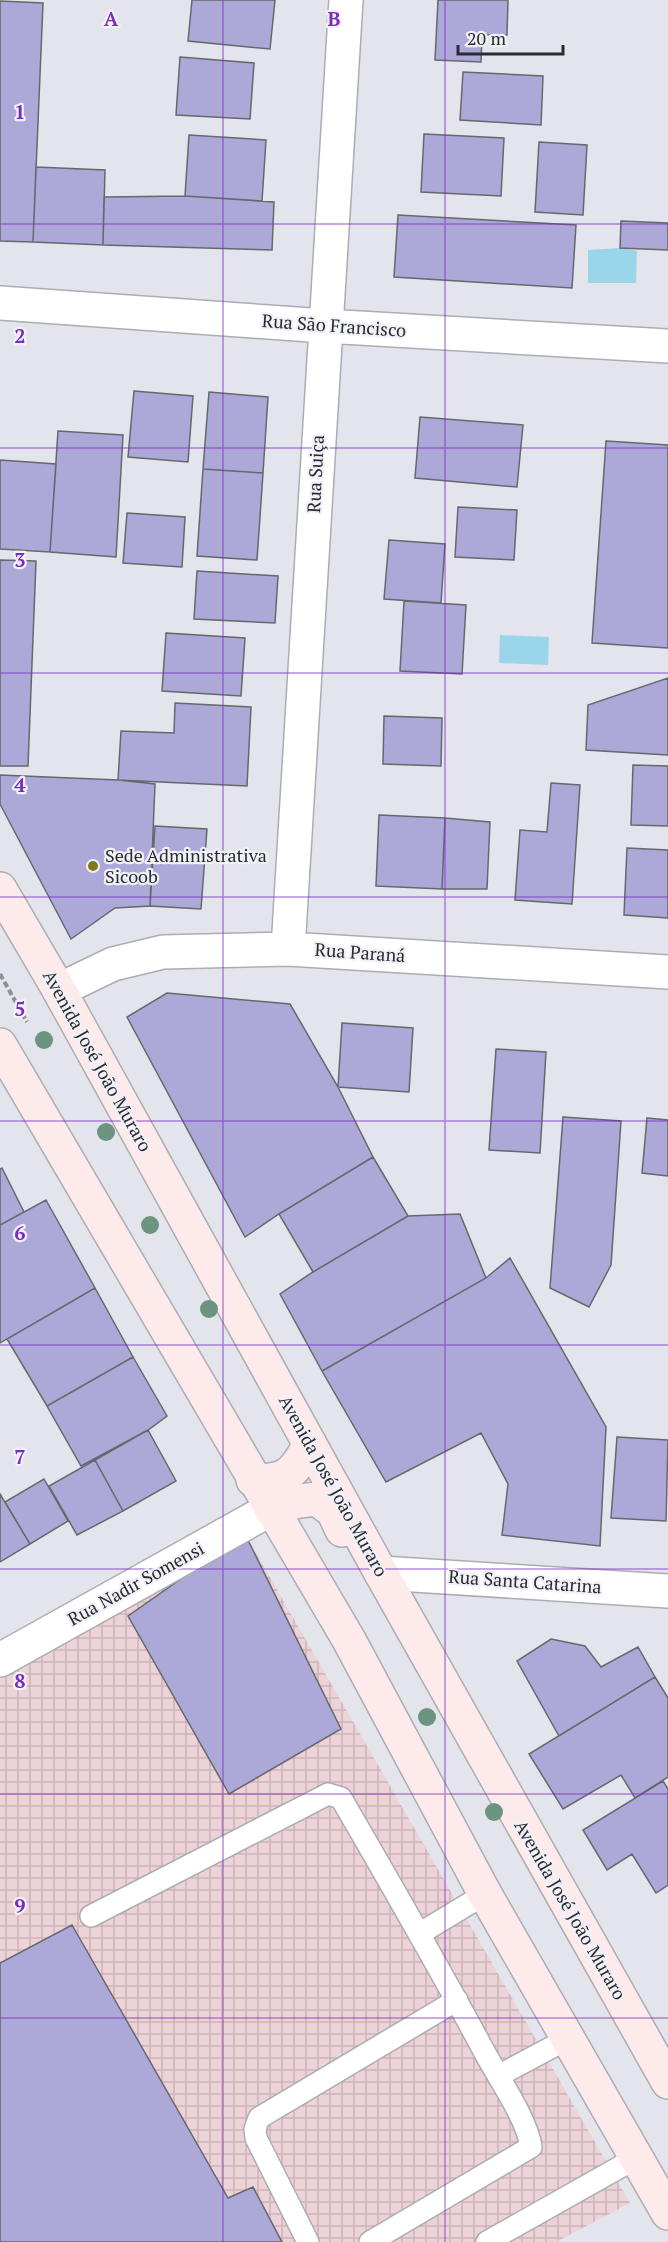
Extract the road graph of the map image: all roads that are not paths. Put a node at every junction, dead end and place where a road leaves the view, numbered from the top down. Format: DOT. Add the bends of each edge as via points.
graph roads {
  1 [pos="346,0"];
  2 [pos="0,303"];
  3 [pos="325,326"];
  4 [pos="668,346"];
  5 [pos="0,889"];
  6 [pos="288,949"];
  7 [pos="668,972"];
  8 [pos="59,990"];
  9 [pos="0,1045"];
  10 [pos="310,1444"];
  11 [pos="253,1480"];
  12 [pos="271,1509"];
  13 [pos="381,1573"];
  14 [pos="668,1591"];
  15 [pos="0,1660"];
  16 [pos="485,1893"];
  17 [pos="92,1916"];
  18 [pos="419,1934"];
  19 [pos="457,2000"];
  20 [pos="569,2038"];
  21 [pos="498,2076"];
  22 [pos="668,2082"];
  23 [pos="636,2158"];
  24 [pos="668,2213"];
  25 [pos="309,2242"];
  26 [pos="370,2242"];
  27 [pos="487,2242"];
  1 -- 3 [label="street, Rua Suiça"];
  2 -- 3 [label="street, Rua São Francisco"];
  3 -- 4 [label="street, Rua São Francisco"];
  3 -- 6 [label="street, Rua Suiça"];
  5 -- 8 [label="main road, Avenida José João Muraro"];
  6 -- 7 [label="street, Rua Paraná"];
  6 -- 8 [label="street, Rua Paraná" via="163,952 113,964"];
  8 -- 10 [label="main road, Avenida José João Muraro"];
  9 -- 11 [label="main road"];
  10 -- 11 [label="main road" via="300,1462 280,1479"];
  10 -- 13 [label="main road, Avenida José João Muraro"];
  11 -- 12 [label="main road"];
  12 -- 13 [label="main road" via="317,1499 333,1511 365,1568"];
  12 -- 15 [label="street, Rua Nadir Somensi"];
  12 -- 16 [label="main road" via="349,1640"];
  13 -- 14 [label="street, Rua Santa Catarina"];
  13 -- 22 [label="main road, Avenida José João Muraro"];
  16 -- 18 [label="lane"];
  16 -- 20 [label="main road"];
  17 -- 18 [label="lane" via="328,1794 341,1798"];
  18 -- 19 [label="lane"];
  19 -- 21 [label="lane"];
  19 -- 25 [label="lane" via="259,2118 256,2138"];
  20 -- 21 [label="lane"];
  20 -- 23 [label="main road"];
  21 -- 26 [label="lane" via="529,2135 531,2147"];
  23 -- 24 [label="main road"];
  23 -- 27 [label="lane"];
}
